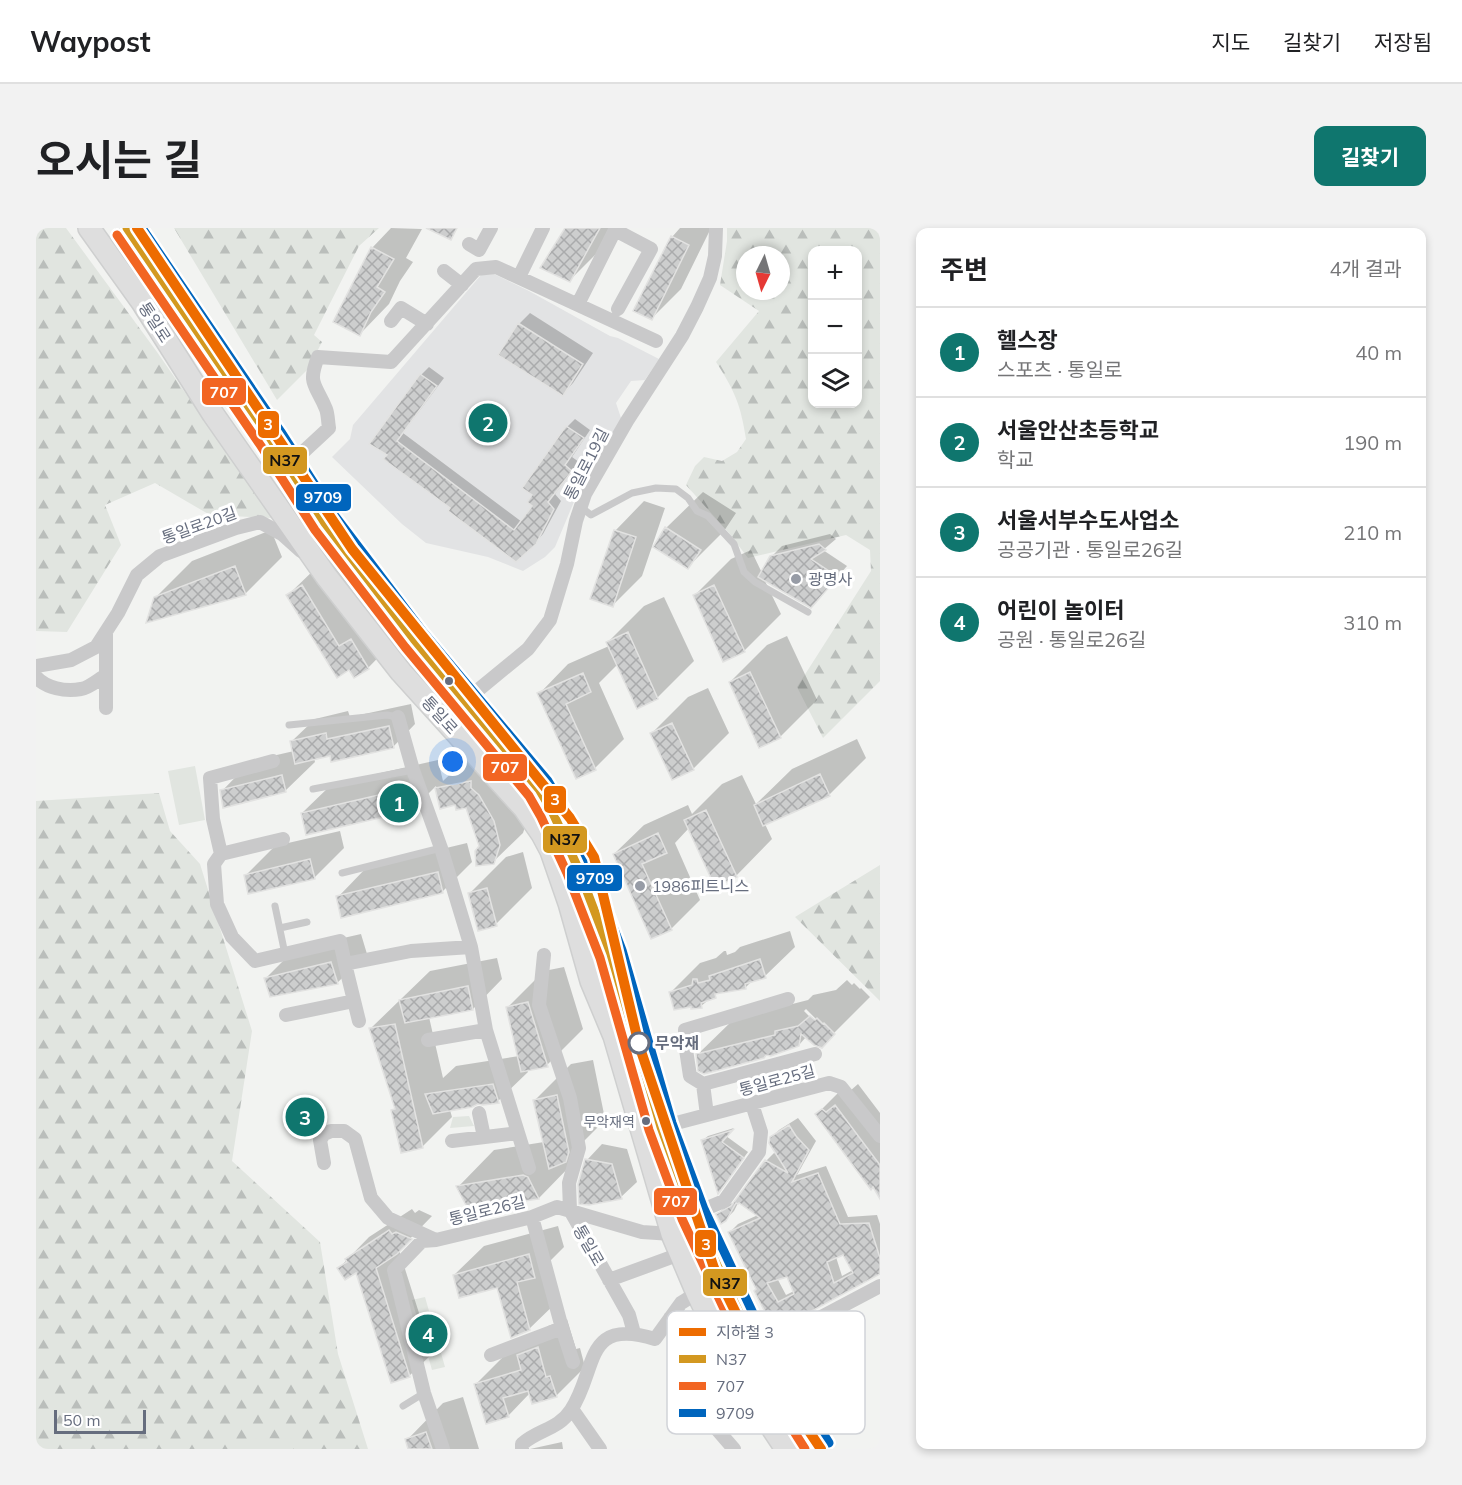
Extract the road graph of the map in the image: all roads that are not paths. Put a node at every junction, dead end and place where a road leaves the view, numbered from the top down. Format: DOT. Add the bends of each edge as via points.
graph roads {
  1 [pos="89,228"];
  2 [pos="128,228"];
  3 [pos="491,228"];
  4 [pos="543,228"];
  5 [pos="716,228"];
  6 [pos="469,244"];
  7 [pos="444,271"];
  8 [pos="519,277"];
  9 [pos="462,285"];
  10 [pos="578,304"];
  11 [pos="618,309"];
  12 [pos="392,321"];
  13 [pos="427,324"];
  14 [pos="656,340"];
  15 [pos="288,466"];
  16 [pos="581,507"];
  17 [pos="379,592"];
  18 [pos="808,612"];
  19 [pos="106,632"];
  20 [pos="386,652"];
  21 [pos="36,666"];
  22 [pos="106,675"];
  23 [pos="38,686"];
  24 [pos="466,700"];
  25 [pos="106,708"];
  26 [pos="398,717"];
  27 [pos="289,725"];
  28 [pos="273,761"];
  29 [pos="413,770"];
  30 [pos="313,789"];
  31 [pos="551,832"];
  32 [pos="283,839"];
  33 [pos="441,849"];
  34 [pos="221,854"];
  35 [pos="342,873"];
  36 [pos="275,906"];
  37 [pos="307,922"];
  38 [pos="280,928"];
  39 [pos="471,947"];
  40 [pos="285,954"];
  41 [pos="544,955"];
  42 [pos="345,964"];
  43 [pos="788,999"];
  44 [pos="354,1001"];
  45 [pos="286,1015"];
  46 [pos="359,1021"];
  47 [pos="486,1030"];
  48 [pos="428,1040"];
  49 [pos="815,1054"];
  50 [pos="703,1084"];
  51 [pos="752,1104"];
  52 [pos="478,1113"];
  53 [pos="707,1115"];
  54 [pos="661,1127"];
  55 [pos="518,1133"];
  56 [pos="880,1136"];
  57 [pos="484,1137"];
  58 [pos="452,1141"];
  59 [pos="324,1163"];
  60 [pos="529,1168"];
  61 [pos="570,1210"];
  62 [pos="693,1214"];
  63 [pos="532,1217"];
  64 [pos="672,1234"];
  65 [pos="436,1240"];
  66 [pos="680,1254"];
  67 [pos="609,1280"];
  68 [pos="880,1286"];
  69 [pos="699,1297"];
  70 [pos="675,1311"];
  71 [pos="706,1311"];
  72 [pos="708,1311"];
  73 [pos="724,1311"];
  74 [pos="738,1311"];
  75 [pos="833,1311"];
  76 [pos="667,1322"];
  77 [pos="562,1328"];
  78 [pos="634,1333"];
  79 [pos="491,1355"];
  80 [pos="573,1362"];
  81 [pos="424,1394"];
  82 [pos="403,1406"];
  83 [pos="572,1409"];
  84 [pos="725,1434"];
  85 [pos="776,1434"];
  86 [pos="791,1434"];
  87 [pos="799,1434"];
  88 [pos="810,1434"];
  89 [pos="443,1449"];
  90 [pos="522,1449"];
  91 [pos="600,1449"];
  92 [pos="734,1449"];
  93 [pos="786,1449"];
  94 [pos="801,1449"];
  95 [pos="809,1449"];
  96 [pos="819,1449"];
  1 -- 20 [label="main road, 통일로" via="326,576"];
  2 -- 15 [label="main road, 통일로"];
  3 -- 6 [label="street" via="479,250"];
  4 -- 8 [label="street"];
  5 -- 16 [label="street, 통일로19길" via="710,278 697,307 627,421"];
  7 -- 9 [label="street"];
  8 -- 9 [label="street" via="496,267 476,269"];
  8 -- 10 [label="street"];
  9 -- 13 [label="street"];
  10 -- 11 [label="street" via="615,230 651,249"];
  10 -- 14 [label="street"];
  12 -- 13 [label="street" via="401,308"];
  13 -- 15 [label="street" via="392,362 318,357 313,371 314,386 327,410 329,428"];
  15 -- 17 [label="main road, 통일로" via="325,523"];
  16 -- 18 [label="lane" via="591,515 632,493 676,489 734,544 744,572"];
  16 -- 24 [label="street, 통일로19길" via="550,620 528,649"];
  17 -- 24 [label="main road, 통일로"];
  17 -- 31 [label="lane" via="406,647 503,760"];
  19 -- 20 [label="street, 통일로20길" via="137,575 160,556 260,522 282,534 308,558 378,657"];
  19 -- 21 [label="street, 통일로20길" via="96,646 71,660"];
  19 -- 22 [label="street"];
  20 -- 31 [label="main road, 통일로" via="524,808"];
  22 -- 23 [label="street" via="83,689"];
  22 -- 25 [label="street"];
  24 -- 31 [label="main road, 통일로" via="539,789 552,811"];
  26 -- 27 [label="lane"];
  26 -- 29 [label="street"];
  28 -- 34 [label="street" via="210,778"];
  29 -- 30 [label="lane"];
  29 -- 33 [label="street"];
  31 -- 54 [label="main road, 통일로" via="578,868 611,954"];
  31 -- 64 [label="main road, 통일로" via="551,851 591,981 614,1036"];
  32 -- 34 [label="street"];
  33 -- 35 [label="lane"];
  33 -- 39 [label="street"];
  34 -- 40 [label="street" via="214,864 217,904 232,936 255,961"];
  36 -- 38 [label="lane"];
  37 -- 38 [label="lane"];
  38 -- 40 [label="lane"];
  39 -- 42 [label="street" via="411,951"];
  39 -- 47 [label="street"];
  40 -- 42 [label="street" via="340,941"];
  41 -- 61 [label="street" via="539,1005 570,1098 579,1148 569,1184"];
  42 -- 44 [label="street"];
  43 -- 50 [label="street" via="685,1030 690,1076"];
  44 -- 45 [label="street"];
  44 -- 46 [label="street"];
  47 -- 48 [label="street"];
  47 -- 55 [label="street"];
  49 -- 50 [label="street"];
  50 -- 53 [label="street"];
  51 -- 53 [label="street, 통일로25길"];
  51 -- 56 [label="street, 통일로25길" via="830,1083 841,1087"];
  51 -- 62 [label="street" via="761,1132 759,1152 724,1201"];
  52 -- 57 [label="street"];
  53 -- 54 [label="street, 통일로25길"];
  54 -- 62 [label="main road, 통일로"];
  54 -- 73 [label="lane" via="682,1203"];
  55 -- 57 [label="street"];
  55 -- 60 [label="street"];
  57 -- 58 [label="street"];
  59 -- 65 [label="street, 통일로26길" via="320,1140 331,1131 344,1131 355,1139 371,1198 388,1218"];
  61 -- 63 [label="street, 통일로26길" via="557,1207"];
  61 -- 64 [label="street, 통일로26길" via="642,1232"];
  61 -- 67 [label="street, 통일로"];
  62 -- 74 [label="main road, 통일로"];
  63 -- 65 [label="street, 통일로26길"];
  63 -- 77 [label="street"];
  64 -- 66 [label="main road, 통일로"];
  65 -- 81 [label="street" via="422,1241 394,1270"];
  66 -- 67 [label="street, 통일로"];
  66 -- 69 [label="main road, 통일로"];
  67 -- 78 [label="street, 통일로" via="629,1315"];
  68 -- 75 [label="street"];
  69 -- 70 [label="street" via="681,1303"];
  69 -- 71 [label="main road, 통일로"];
  69 -- 72 [label="lane"];
  76 -- 78 [label="street" via="655,1339"];
  77 -- 79 [label="street"];
  77 -- 80 [label="street"];
  78 -- 83 [label="street" via="617,1334 594,1352"];
  81 -- 82 [label="lane"];
  81 -- 89 [label="street"];
  83 -- 90 [label="street" via="559,1424 532,1435"];
  83 -- 91 [label="street"];
  84 -- 92 [label="street"];
  85 -- 93 [label="main road, 통일로"];
  86 -- 94 [label="lane"];
  87 -- 95 [label="lane"];
  88 -- 96 [label="main road, 통일로"];
}
